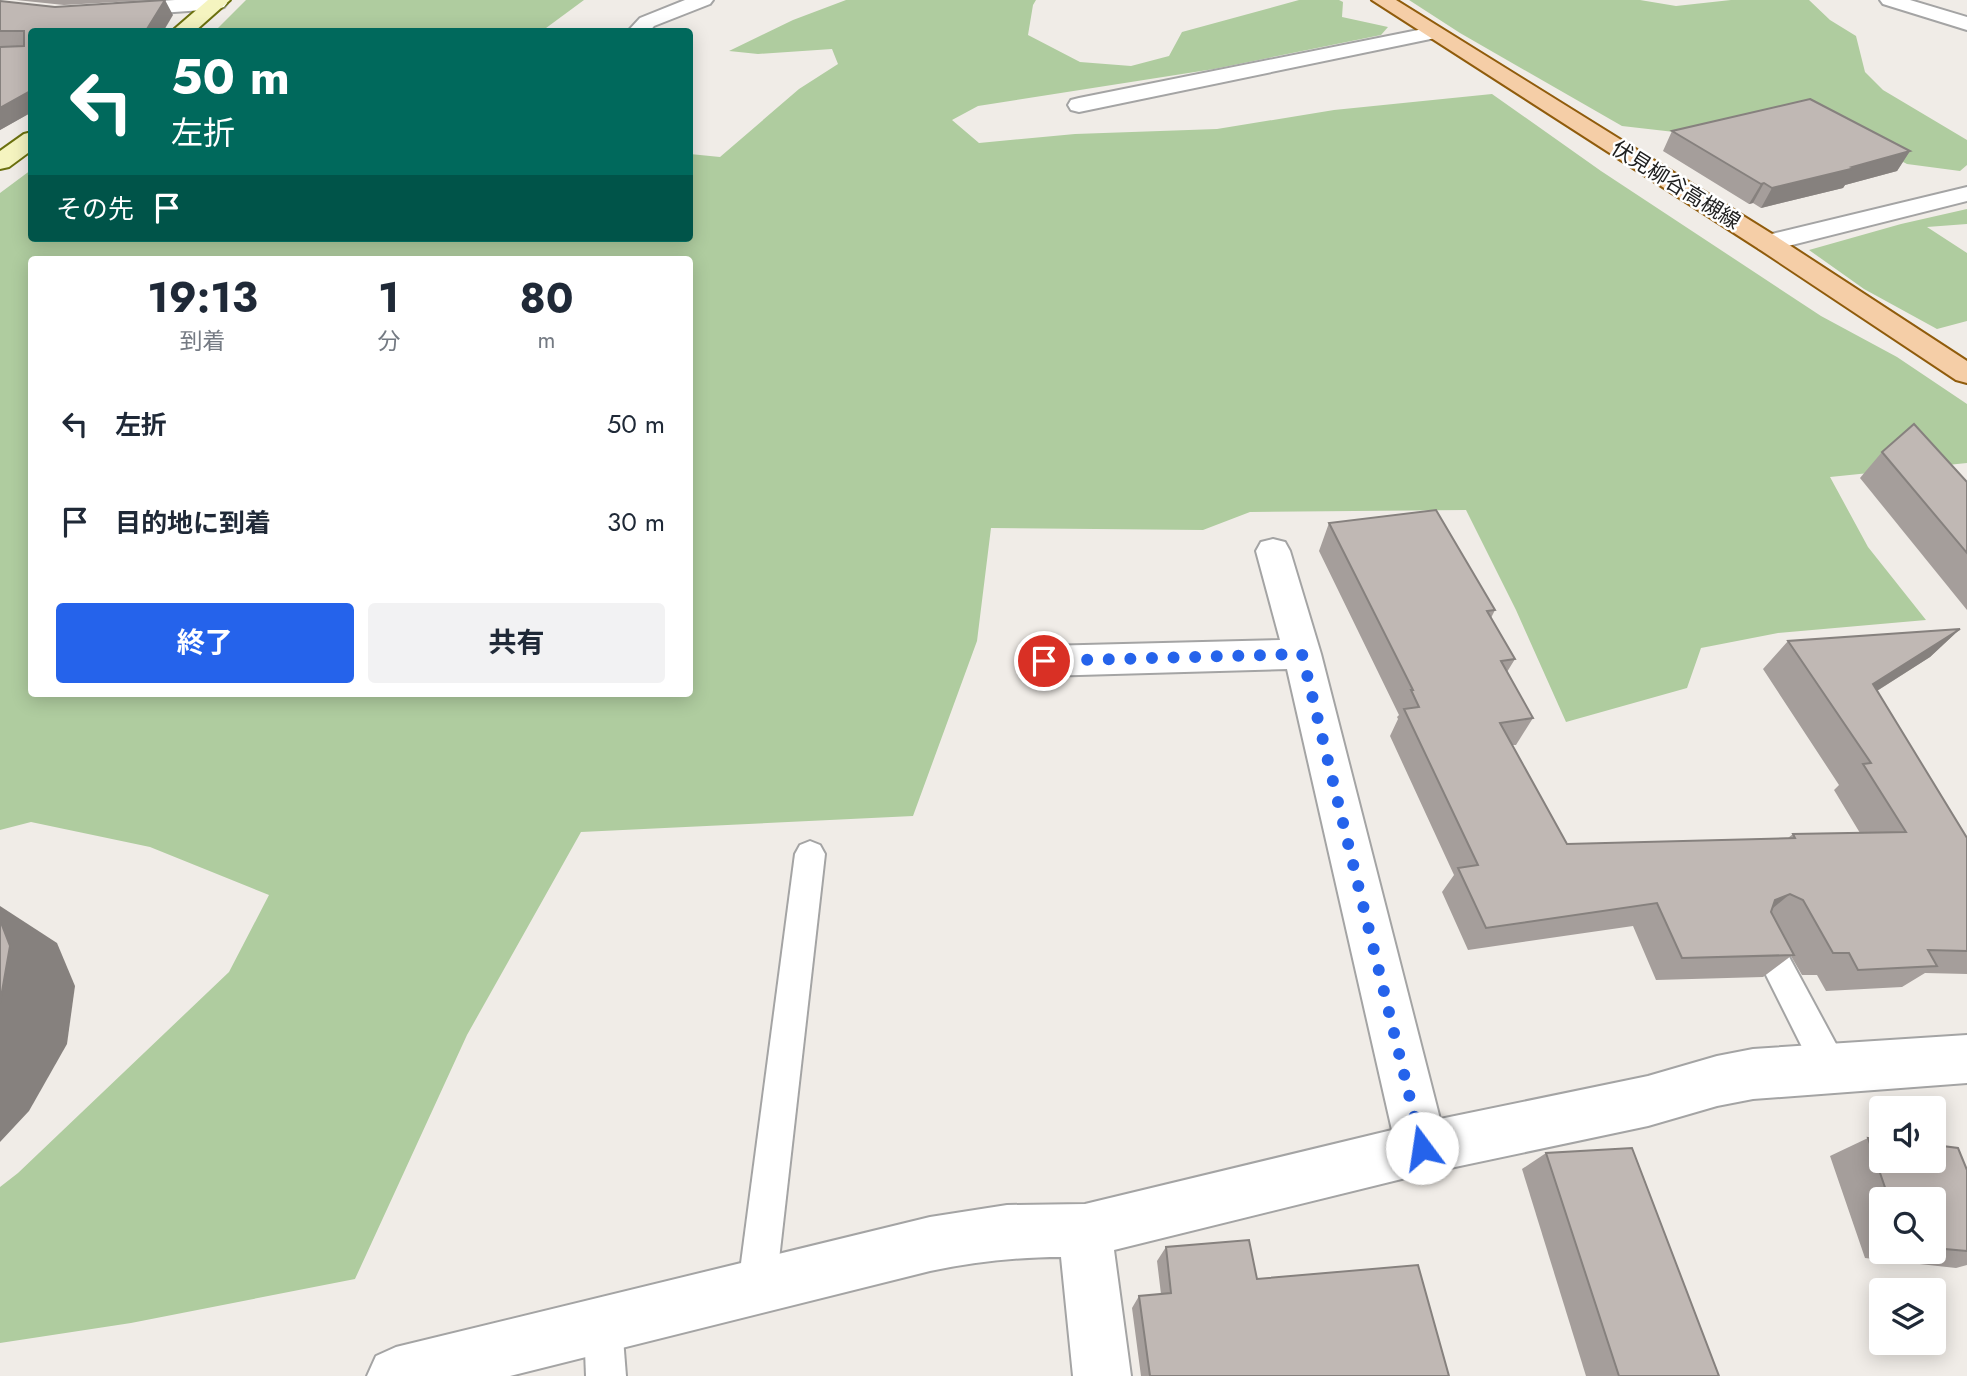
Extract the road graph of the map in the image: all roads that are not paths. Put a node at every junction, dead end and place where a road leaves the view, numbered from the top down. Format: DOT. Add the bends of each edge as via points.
graph roads {
  1 [pos="703,0"];
  2 [pos="1382,0"];
  3 [pos="1890,0"];
  4 [pos="218,1"];
  5 [pos="92,12"];
  6 [pos="1967,24"];
  7 [pos="186,28"];
  8 [pos="641,28"];
  9 [pos="1433,33"];
  10 [pos="1079,105"];
  11 [pos="28,142"];
  12 [pos="0,162"];
  13 [pos="1967,194"];
  14 [pos="1768,243"];
  15 [pos="1967,374"];
  16 [pos="1273,551"];
  17 [pos="1302,654"];
  18 [pos="1044,661"];
  19 [pos="810,854"];
  20 [pos="1760,934"];
  21 [pos="1967,1059"];
  22 [pos="1830,1067"];
  23 [pos="1422,1148"];
  24 [pos="1084,1230"];
  25 [pos="757,1286"];
  26 [pos="603,1325"];
  27 [pos="396,1376"];
  28 [pos="606,1376"];
  29 [pos="1102,1376"];
  1 -- 8 [label="street"];
  2 -- 9 [label="main road, 伏見柳谷高槻線"];
  3 -- 6 [label="street"];
  4 -- 5 [label="street"];
  4 -- 7 [label="street"];
  9 -- 10 [label="street"];
  9 -- 14 [label="main road, 伏見柳谷高槻線"];
  11 -- 12 [label="street"];
  13 -- 14 [label="street"];
  14 -- 15 [label="main road, 伏見柳谷高槻線"];
  16 -- 17 [label="street"];
  17 -- 18 [label="street"];
  17 -- 23 [label="street"];
  19 -- 25 [label="lane"];
  20 -- 22 [label="lane"];
  21 -- 22 [label="street"];
  22 -- 23 [label="street" via="1729,1079 1648,1101"];
  23 -- 24 [label="street"];
  24 -- 25 [label="street" via="1032,1228 976,1234"];
  24 -- 29 [label="street"];
  25 -- 26 [label="street"];
  26 -- 27 [label="street"];
  26 -- 28 [label="lane"];
}
